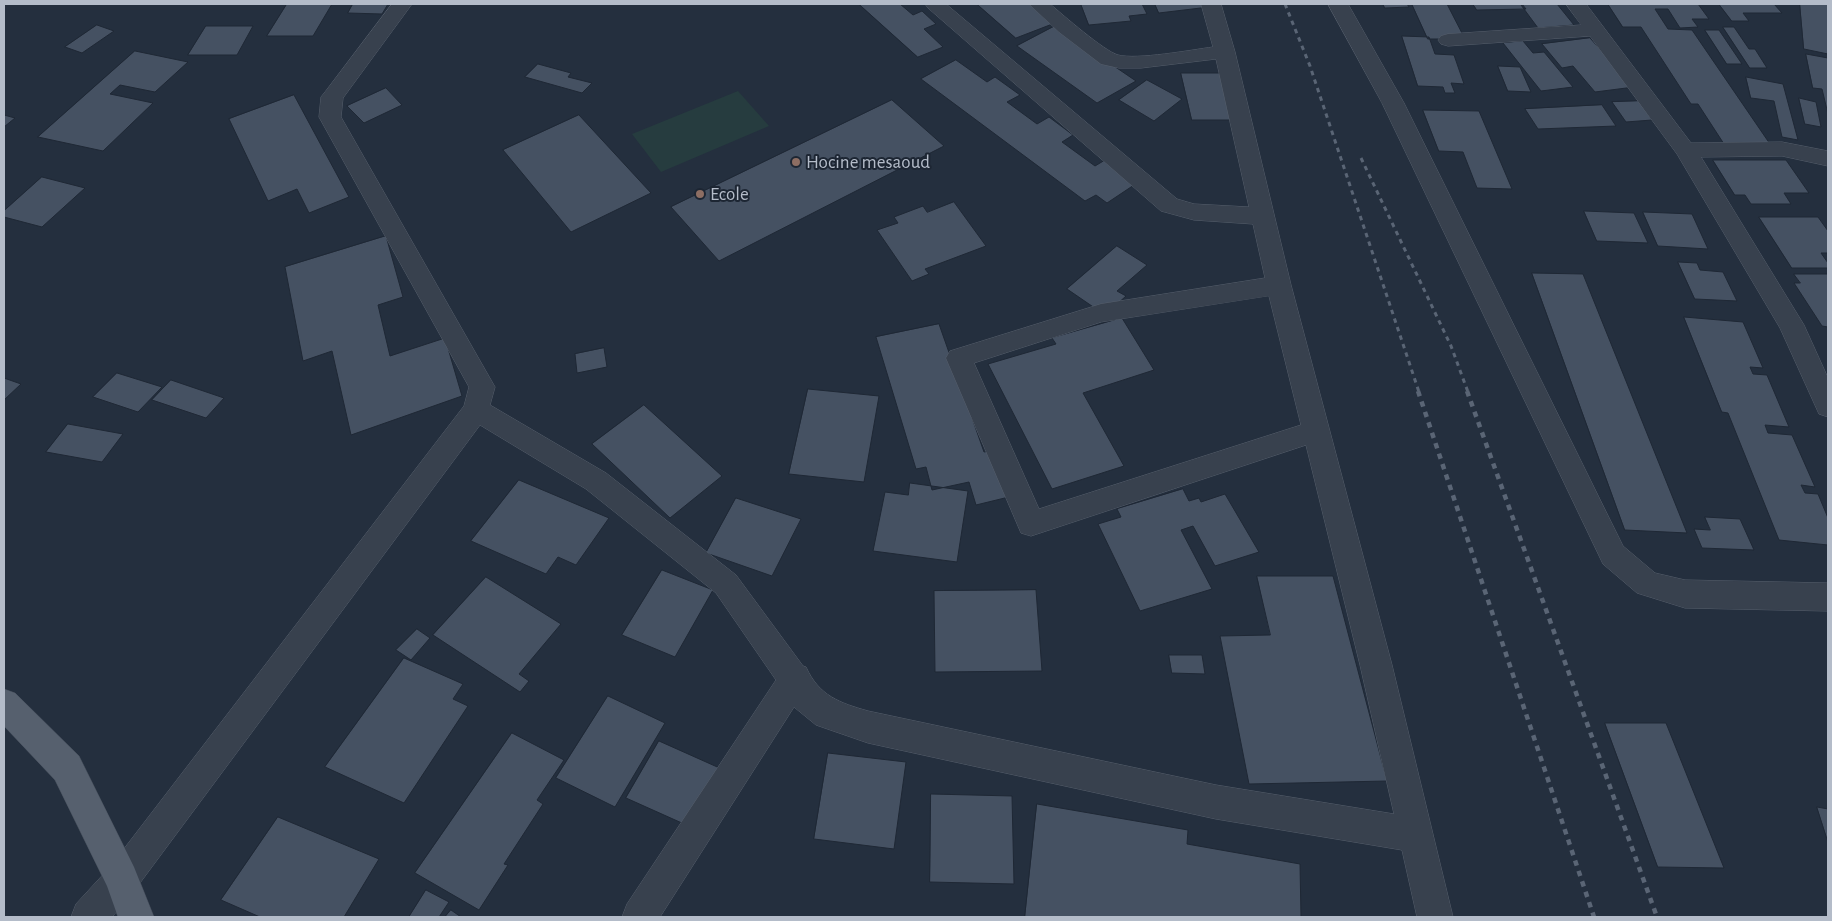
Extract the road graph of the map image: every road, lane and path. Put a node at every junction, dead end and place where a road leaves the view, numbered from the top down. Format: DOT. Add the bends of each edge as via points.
graph roads {
  1 [pos="402,4"];
  2 [pos="935,4"];
  3 [pos="1039,4"];
  4 [pos="1211,4"];
  5 [pos="1338,4"];
  6 [pos="1576,4"];
  7 [pos="1596,30"];
  8 [pos="1448,40"];
  9 [pos="1225,52"];
  10 [pos="1685,150"];
  11 [pos="1828,158"];
  12 [pos="1263,216"];
  13 [pos="1279,285"];
  14 [pos="1828,406"];
  15 [pos="476,410"];
  16 [pos="1316,431"];
  17 [pos="1828,597"];
  18 [pos="795,678"];
  19 [pos="4,704"];
  20 [pos="1416,835"];
  21 [pos="122,879"];
  22 [pos="89,917"];
  23 [pos="136,917"];
  24 [pos="640,917"];
  25 [pos="1435,917"];
  1 -- 15 [label="street" via="332,97 330,117 482,388"];
  2 -- 12 [label="street" via="1169,205 1194,212"];
  3 -- 9 [label="street" via="1108,59 1141,62"];
  4 -- 9 [label="street"];
  5 -- 17 [label="street" via="1393,103 1613,555 1647,584 1685,594"];
  6 -- 7 [label="street"];
  7 -- 8 [label="street"];
  7 -- 10 [label="street"];
  9 -- 12 [label="street"];
  10 -- 11 [label="street" via="1782,149"];
  10 -- 14 [label="street" via="1791,325"];
  12 -- 13 [label="street"];
  13 -- 16 [label="street"];
  13 -- 16 [label="street" via="1101,313 959,358 1031,524"];
  15 -- 18 [label="street" via="596,481 726,584"];
  15 -- 21 [label="street"];
  16 -- 20 [label="street"];
  18 -- 20 [label="street" via="807,698 827,714 868,727 1216,802"];
  18 -- 24 [label="street"];
  19 -- 21 [label="main road" via="67,768"];
  20 -- 25 [label="street"];
  21 -- 22 [label="street"];
  21 -- 23 [label="main road"];
}
